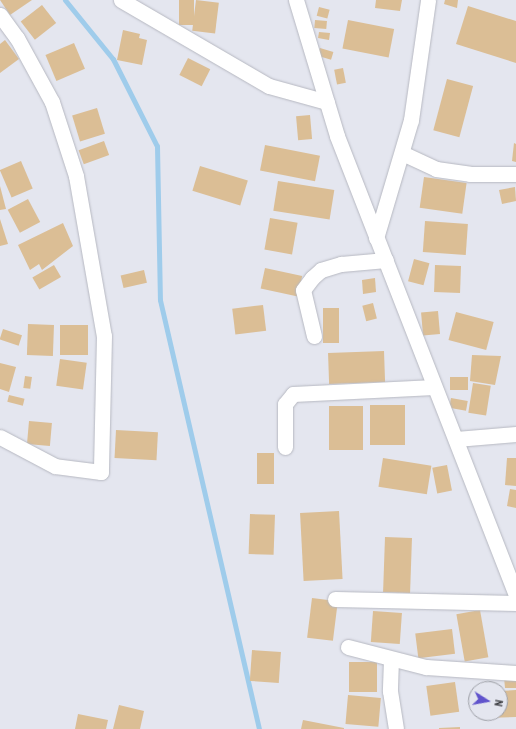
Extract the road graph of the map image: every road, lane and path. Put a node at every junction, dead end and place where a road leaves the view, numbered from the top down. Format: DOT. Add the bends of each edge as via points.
graph roads {
  1 [pos="121,0"];
  2 [pos="296,0"];
  3 [pos="428,0"];
  4 [pos="0,15"];
  5 [pos="326,102"];
  6 [pos="402,154"];
  7 [pos="516,174"];
  8 [pos="376,238"];
  9 [pos="386,260"];
  10 [pos="314,336"];
  11 [pos="434,387"];
  12 [pos="516,434"];
  13 [pos="0,437"];
  14 [pos="456,440"];
  15 [pos="285,447"];
  16 [pos="516,595"];
  17 [pos="335,599"];
  18 [pos="516,603"];
  19 [pos="348,647"];
  20 [pos="391,659"];
  21 [pos="516,674"];
  22 [pos="396,729"];
  1 -- 5 [label="street" via="269,86"];
  2 -- 5 [label="street"];
  3 -- 6 [label="street" via="421,67"];
  4 -- 13 [label="street" via="17,38 52,102 76,176 104,336 101,472 55,466"];
  5 -- 8 [label="street"];
  6 -- 7 [label="street" via="436,168 470,174"];
  6 -- 8 [label="street"];
  8 -- 9 [label="street"];
  9 -- 10 [label="street" via="341,264 321,270 312,278 303,290"];
  9 -- 11 [label="street"];
  11 -- 14 [label="street"];
  11 -- 15 [label="street" via="294,394 285,404"];
  12 -- 14 [label="street"];
  14 -- 16 [label="street"];
  17 -- 18 [label="street"];
  19 -- 20 [label="street"];
  20 -- 21 [label="street" via="470,672"];
  20 -- 22 [label="street" via="390,691"];
}
